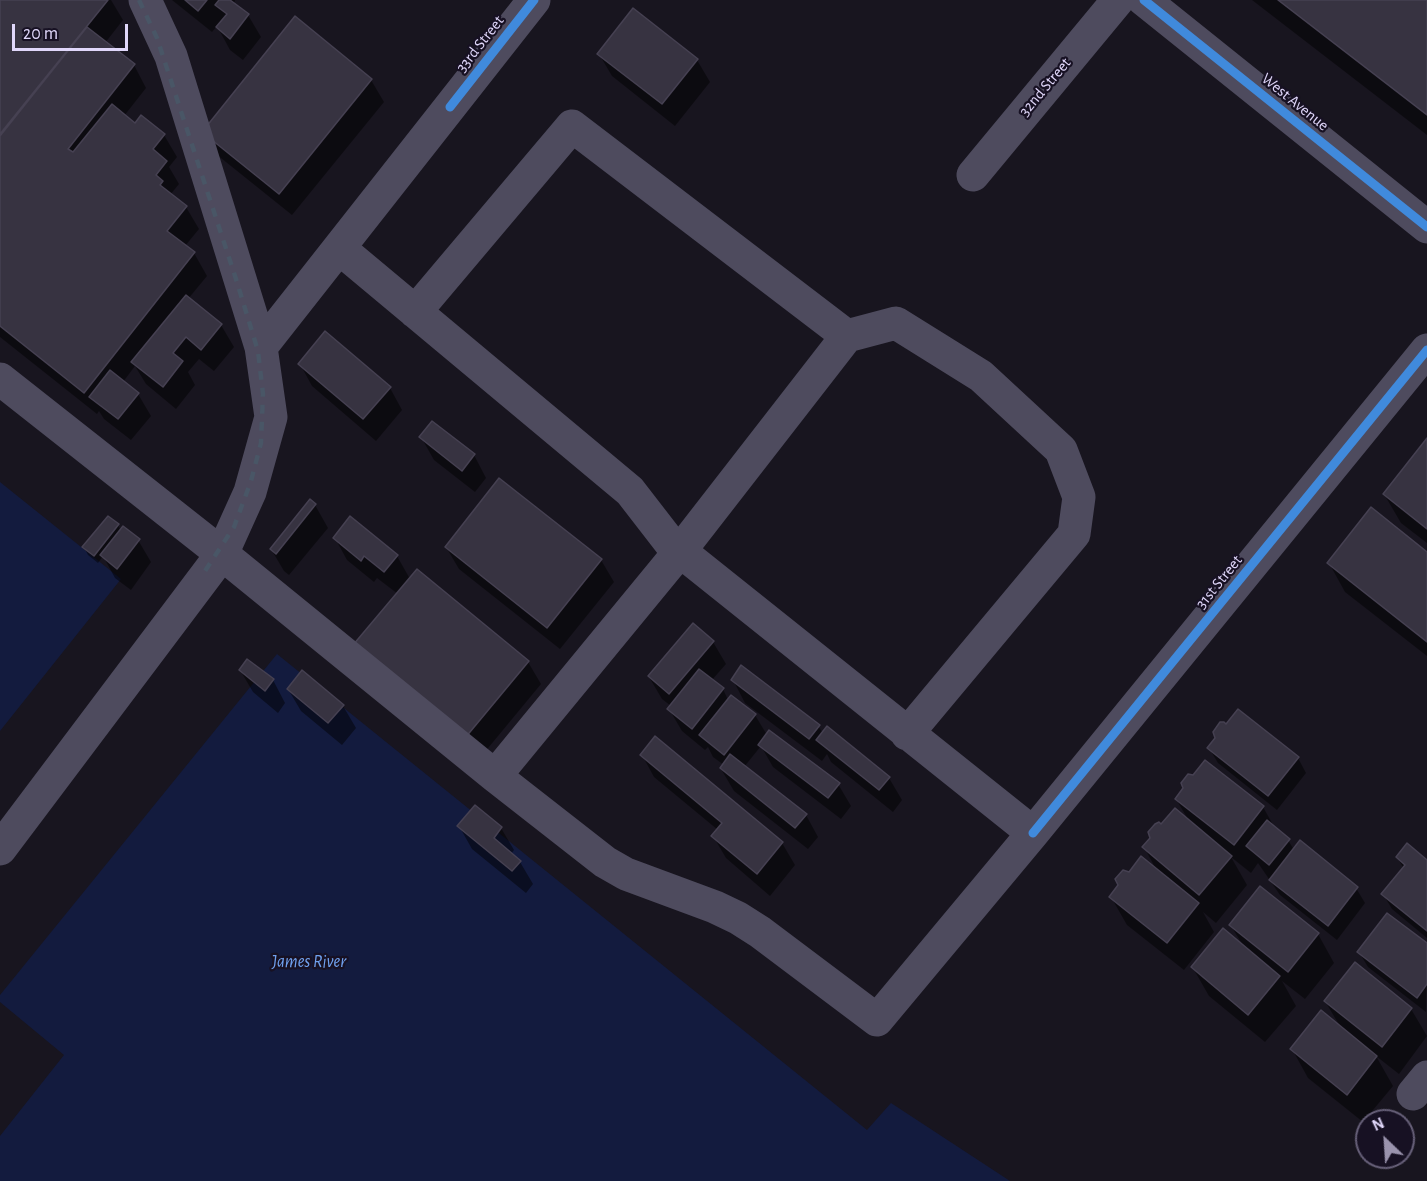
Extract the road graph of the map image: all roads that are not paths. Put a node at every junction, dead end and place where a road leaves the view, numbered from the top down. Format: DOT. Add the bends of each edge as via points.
graph roads {
  1 [pos="145,0"];
  2 [pos="534,0"];
  3 [pos="1118,0"];
  4 [pos="1144,0"];
  5 [pos="973,175"];
  6 [pos="1427,227"];
  7 [pos="339,248"];
  8 [pos="415,312"];
  9 [pos="847,336"];
  10 [pos="261,347"];
  11 [pos="1427,350"];
  12 [pos="0,379"];
  13 [pos="680,551"];
  14 [pos="222,554"];
  15 [pos="907,734"];
  16 [pos="495,776"];
  17 [pos="1033,833"];
  18 [pos="0,849"];
  1 -- 10 [label="street" via="171,56"];
  2 -- 7 [label="street, 33rd Street"];
  3 -- 5 [label="street, 32nd Street"];
  4 -- 6 [label="street, West Avenue"];
  7 -- 8 [label="street"];
  7 -- 10 [label="street, 33rd Street"];
  8 -- 9 [label="street" via="572,126"];
  8 -- 13 [label="street" via="630,491"];
  9 -- 13 [label="street"];
  9 -- 15 [label="street" via="896,323 981,376 1061,450 1079,497 1074,534"];
  10 -- 14 [label="street" via="271,417 250,492"];
  11 -- 17 [label="street, 31st Street"];
  12 -- 14 [label="street"];
  13 -- 15 [label="street"];
  13 -- 16 [label="street"];
  14 -- 16 [label="street"];
  14 -- 18 [label="street"];
  15 -- 17 [label="street"];
  16 -- 17 [label="street, 31st Street" via="605,862 738,918 877,1020"];
}
